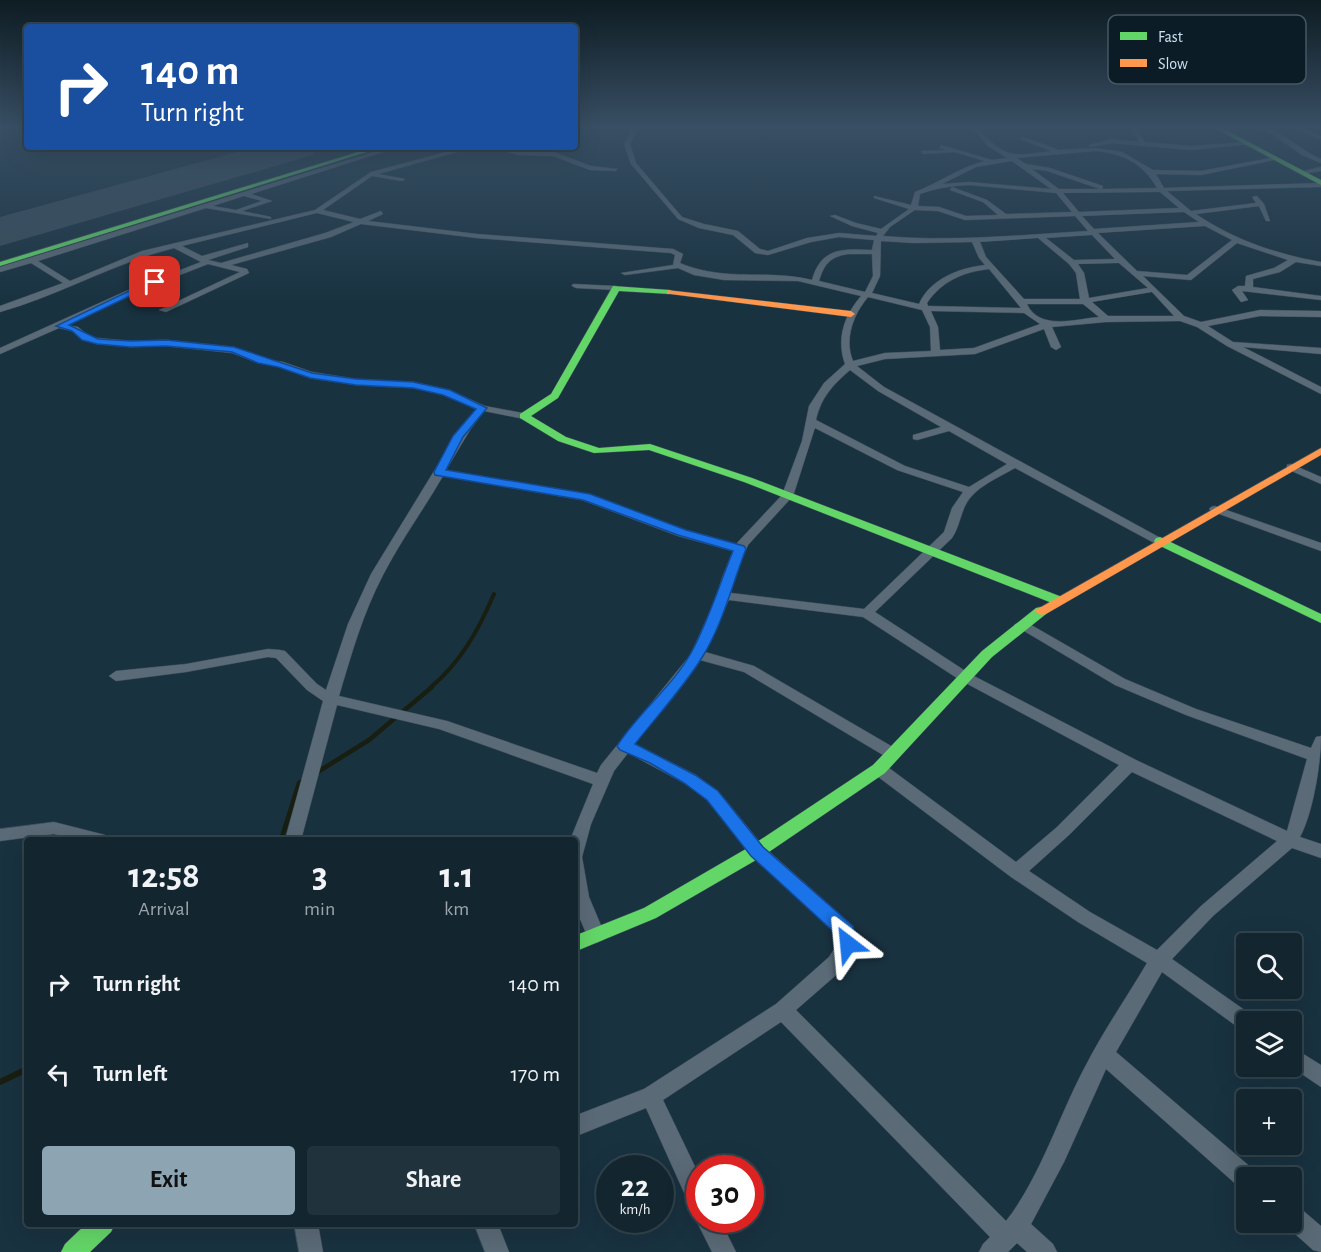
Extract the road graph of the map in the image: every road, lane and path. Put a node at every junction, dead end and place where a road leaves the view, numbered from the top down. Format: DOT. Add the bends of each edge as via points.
graph roads {
  1 [pos="269,184"];
  2 [pos="276,184"];
  3 [pos="353,184"];
  4 [pos="651,184"];
  5 [pos="1049,184"];
  6 [pos="1094,184"];
  7 [pos="1157,184"];
  8 [pos="1310,184"];
  9 [pos="937,185"];
  10 [pos="1245,187"];
  11 [pos="1159,189"];
  12 [pos="1114,190"];
  13 [pos="1058,191"];
  14 [pos="246,195"];
  15 [pos="876,197"];
  16 [pos="1261,204"];
  17 [pos="201,206"];
  18 [pos="914,208"];
  19 [pos="317,211"];
  20 [pos="1186,211"];
  21 [pos="229,212"];
  22 [pos="381,213"];
  23 [pos="1077,215"];
  24 [pos="833,216"];
  25 [pos="1005,217"];
  26 [pos="279,220"];
  27 [pos="1268,220"];
  28 [pos="361,221"];
  29 [pos="1207,224"];
  30 [pos="882,231"];
  31 [pos="1093,232"];
  32 [pos="1038,235"];
  33 [pos="877,239"];
  34 [pos="975,240"];
  35 [pos="1237,240"];
  36 [pos="174,245"];
  37 [pos="245,245"];
  38 [pos="877,252"];
  39 [pos="32,260"];
  40 [pos="204,260"];
  41 [pos="1293,260"];
  42 [pos="1121,261"];
  43 [pos="1072,262"];
  44 [pos="0,264"];
  45 [pos="1321,264"];
  46 [pos="220,266"];
  47 [pos="679,267"];
  48 [pos="990,267"];
  49 [pos="0,270"];
  50 [pos="625,273"];
  51 [pos="1137,273"];
  52 [pos="815,281"];
  53 [pos="70,284"];
  54 [pos="576,286"];
  55 [pos="616,288"];
  56 [pos="1154,289"];
  57 [pos="1249,289"];
  58 [pos="866,294"];
  59 [pos="1321,298"];
  60 [pos="1244,300"];
  61 [pos="1085,301"];
  62 [pos="1022,302"];
  63 [pos="18,304"];
  64 [pos="926,308"];
  65 [pos="0,309"];
  66 [pos="163,310"];
  67 [pos="1026,311"];
  68 [pos="851,314"];
  69 [pos="1321,314"];
  70 [pos="0,316"];
  71 [pos="1181,318"];
  72 [pos="1106,319"];
  73 [pos="1200,325"];
  74 [pos="60,326"];
  75 [pos="1047,326"];
  76 [pos="1230,344"];
  77 [pos="1056,347"];
  78 [pos="0,351"];
  79 [pos="936,351"];
  80 [pos="1321,351"];
  81 [pos="850,365"];
  82 [pos="1321,391"];
  83 [pos="482,408"];
  84 [pos="524,416"];
  85 [pos="810,421"];
  86 [pos="949,428"];
  87 [pos="916,437"];
  88 [pos="1321,451"];
  89 [pos="1015,464"];
  90 [pos="1291,467"];
  91 [pos="439,472"];
  92 [pos="1321,481"];
  93 [pos="971,491"];
  94 [pos="788,496"];
  95 [pos="1215,509"];
  96 [pos="1160,541"];
  97 [pos="1321,548"];
  98 [pos="740,549"];
  99 [pos="932,550"];
  100 [pos="724,596"];
  101 [pos="1057,600"];
  102 [pos="867,613"];
  103 [pos="1321,620"];
  104 [pos="1021,625"];
  105 [pos="697,655"];
  106 [pos="116,676"];
  107 [pos="966,676"];
  108 [pos="331,699"];
  109 [pos="625,746"];
  110 [pos="1318,749"];
  111 [pos="893,754"];
  112 [pos="1130,764"];
  113 [pos="879,769"];
  114 [pos="602,781"];
  115 [pos="0,835"];
  116 [pos="88,837"];
  117 [pos="294,837"];
  118 [pos="1290,840"];
  119 [pos="578,842"];
  120 [pos="757,851"];
  121 [pos="1321,851"];
  122 [pos="1017,872"];
  123 [pos="578,884"];
  124 [pos="596,935"];
  125 [pos="578,942"];
  126 [pos="1159,960"];
  127 [pos="783,1010"];
  128 [pos="1236,1015"];
  129 [pos="1105,1055"];
  130 [pos="1302,1063"];
  131 [pos="1321,1077"];
  132 [pos="651,1096"];
  133 [pos="578,1125"];
  134 [pos="1236,1169"];
  135 [pos="686,1172"];
  136 [pos="1302,1225"];
  137 [pos="100,1227"];
  138 [pos="307,1227"];
  139 [pos="487,1227"];
  140 [pos="714,1233"];
  141 [pos="1005,1239"];
  142 [pos="1321,1242"];
  143 [pos="73,1252"];
  144 [pos="311,1252"];
  145 [pos="497,1252"];
  146 [pos="724,1252"];
  147 [pos="1046,1252"];
  1 -- 17 [label="main road"];
  2 -- 14 [label="street"];
  3 -- 19 [label="street"];
  4 -- 33 [label="street" via="685,220 735,233 752,248 768,253 838,235"];
  5 -- 13 [label="street"];
  6 -- 12 [label="street"];
  7 -- 11 [label="street"];
  8 -- 10 [label="street"];
  9 -- 13 [label="street"];
  9 -- 18 [label="street" via="917,193"];
  9 -- 25 [label="street" via="985,201"];
  10 -- 11 [label="street"];
  10 -- 16 [label="street"];
  11 -- 12 [label="street"];
  11 -- 20 [label="street"];
  12 -- 13 [label="street"];
  13 -- 23 [label="street"];
  14 -- 17 [label="street"];
  14 -- 21 [label="street" via="269,201"];
  15 -- 18 [label="street"];
  16 -- 20 [label="street"];
  16 -- 27 [label="street"];
  17 -- 21 [label="street"];
  17 -- 39 [label="street"];
  17 -- 44 [label="main road"];
  18 -- 25 [label="street" via="939,209 965,218"];
  18 -- 30 [label="street"];
  19 -- 26 [label="street"];
  19 -- 28 [label="street"];
  20 -- 23 [label="street"];
  20 -- 29 [label="street"];
  21 -- 26 [label="street"];
  22 -- 28 [label="street"];
  23 -- 25 [label="street"];
  23 -- 31 [label="street"];
  24 -- 30 [label="street"];
  26 -- 36 [label="street"];
  28 -- 46 [label="street" via="328,236"];
  28 -- 47 [label="street" via="497,238 673,251 679,254"];
  29 -- 31 [label="street"];
  29 -- 35 [label="street"];
  30 -- 33 [label="street"];
  31 -- 32 [label="street"];
  31 -- 42 [label="street"];
  32 -- 34 [label="street"];
  32 -- 43 [label="street"];
  33 -- 34 [label="street"];
  33 -- 38 [label="street"];
  34 -- 48 [label="street"];
  35 -- 41 [label="street"];
  35 -- 51 [label="street" via="1188,278"];
  36 -- 40 [label="street"];
  36 -- 53 [label="street"];
  37 -- 40 [label="street"];
  38 -- 52 [label="street" via="847,252 828,258"];
  38 -- 58 [label="street" via="874,285"];
  39 -- 49 [label="street"];
  39 -- 53 [label="street"];
  40 -- 46 [label="street"];
  40 -- 74 [label="street"];
  41 -- 45 [label="street"];
  41 -- 57 [label="street" via="1277,270 1252,276"];
  42 -- 43 [label="street"];
  42 -- 51 [label="street"];
  43 -- 61 [label="street" via="1081,276"];
  46 -- 66 [label="street" via="245,273"];
  47 -- 50 [label="street"];
  47 -- 52 [label="street" via="724,278"];
  48 -- 62 [label="street"];
  48 -- 64 [label="street" via="959,271 928,294 923,303"];
  51 -- 56 [label="street"];
  52 -- 58 [label="street"];
  53 -- 63 [label="street"];
  54 -- 55 [label="street"];
  55 -- 68 [label="main road"];
  55 -- 84 [label="main road" via="555,396"];
  56 -- 61 [label="street"];
  56 -- 71 [label="street"];
  57 -- 59 [label="street"];
  57 -- 60 [label="street" via="1236,290"];
  58 -- 64 [label="street"];
  58 -- 68 [label="street"];
  61 -- 62 [label="street"];
  61 -- 72 [label="street"];
  62 -- 67 [label="street"];
  63 -- 65 [label="street"];
  63 -- 70 [label="street"];
  64 -- 67 [label="street"];
  64 -- 79 [label="street" via="934,327"];
  67 -- 75 [label="street"];
  68 -- 81 [label="street" via="845,332 845,353"];
  69 -- 73 [label="street" via="1260,313"];
  71 -- 72 [label="street"];
  71 -- 73 [label="street"];
  72 -- 75 [label="street"];
  73 -- 76 [label="street"];
  74 -- 78 [label="street"];
  74 -- 83 [label="street" via="97,341 234,350 310,375 446,392"];
  75 -- 77 [label="street"];
  75 -- 79 [label="street" via="975,351"];
  76 -- 80 [label="street"];
  76 -- 82 [label="street"];
  79 -- 81 [label="street" via="885,356"];
  81 -- 85 [label="street" via="827,385"];
  81 -- 86 [label="street" via="881,389"];
  83 -- 84 [label="street"];
  83 -- 91 [label="street" via="458,436"];
  84 -- 94 [label="main road" via="578,445 605,453 650,447"];
  85 -- 93 [label="street" via="902,468"];
  85 -- 94 [label="street"];
  86 -- 87 [label="street"];
  86 -- 89 [label="street"];
  88 -- 90 [label="main road"];
  89 -- 93 [label="street"];
  89 -- 96 [label="street"];
  90 -- 92 [label="street"];
  90 -- 95 [label="main road"];
  91 -- 98 [label="street" via="585,497 682,533"];
  91 -- 108 [label="street" via="377,573 355,623"];
  93 -- 99 [label="street" via="958,507 954,527"];
  94 -- 98 [label="street" via="762,520"];
  94 -- 99 [label="main road"];
  95 -- 96 [label="main road"];
  95 -- 97 [label="street"];
  96 -- 101 [label="main road"];
  96 -- 103 [label="main road"];
  98 -- 100 [label="street"];
  99 -- 101 [label="main road"];
  99 -- 102 [label="street"];
  100 -- 102 [label="street"];
  100 -- 105 [label="street"];
  101 -- 104 [label="main road"];
  102 -- 107 [label="street"];
  104 -- 107 [label="main road"];
  104 -- 110 [label="street" via="1130,686 1191,712"];
  105 -- 109 [label="street"];
  105 -- 111 [label="street" via="749,669"];
  106 -- 108 [label="street" via="280,654 312,687"];
  107 -- 111 [label="main road"];
  107 -- 112 [label="street"];
  108 -- 114 [label="street" via="442,725"];
  108 -- 117 [label="street"];
  109 -- 114 [label="street"];
  109 -- 120 [label="street" via="690,779 713,796"];
  110 -- 118 [label="street" via="1302,814"];
  111 -- 113 [label="main road"];
  112 -- 118 [label="street"];
  112 -- 122 [label="street"];
  113 -- 120 [label="main road"];
  113 -- 122 [label="street"];
  114 -- 119 [label="street"];
  115 -- 116 [label="street" via="54,828"];
  118 -- 121 [label="street"];
  118 -- 126 [label="street" via="1207,911"];
  120 -- 124 [label="main road" via="650,913"];
  120 -- 127 [label="street" via="846,931 848,944 836,963"];
  122 -- 126 [label="street"];
  123 -- 124 [label="street"];
  124 -- 125 [label="main road"];
  126 -- 128 [label="street"];
  126 -- 129 [label="street"];
  127 -- 132 [label="street"];
  127 -- 141 [label="street"];
  129 -- 134 [label="street"];
  129 -- 141 [label="street" via="1093,1072 1056,1154"];
  130 -- 131 [label="street"];
  132 -- 133 [label="street"];
  132 -- 135 [label="street"];
  136 -- 142 [label="street"];
  137 -- 143 [label="main road"];
  138 -- 144 [label="street"];
  139 -- 145 [label="street"];
  140 -- 146 [label="street"];
  141 -- 147 [label="street"];
}
